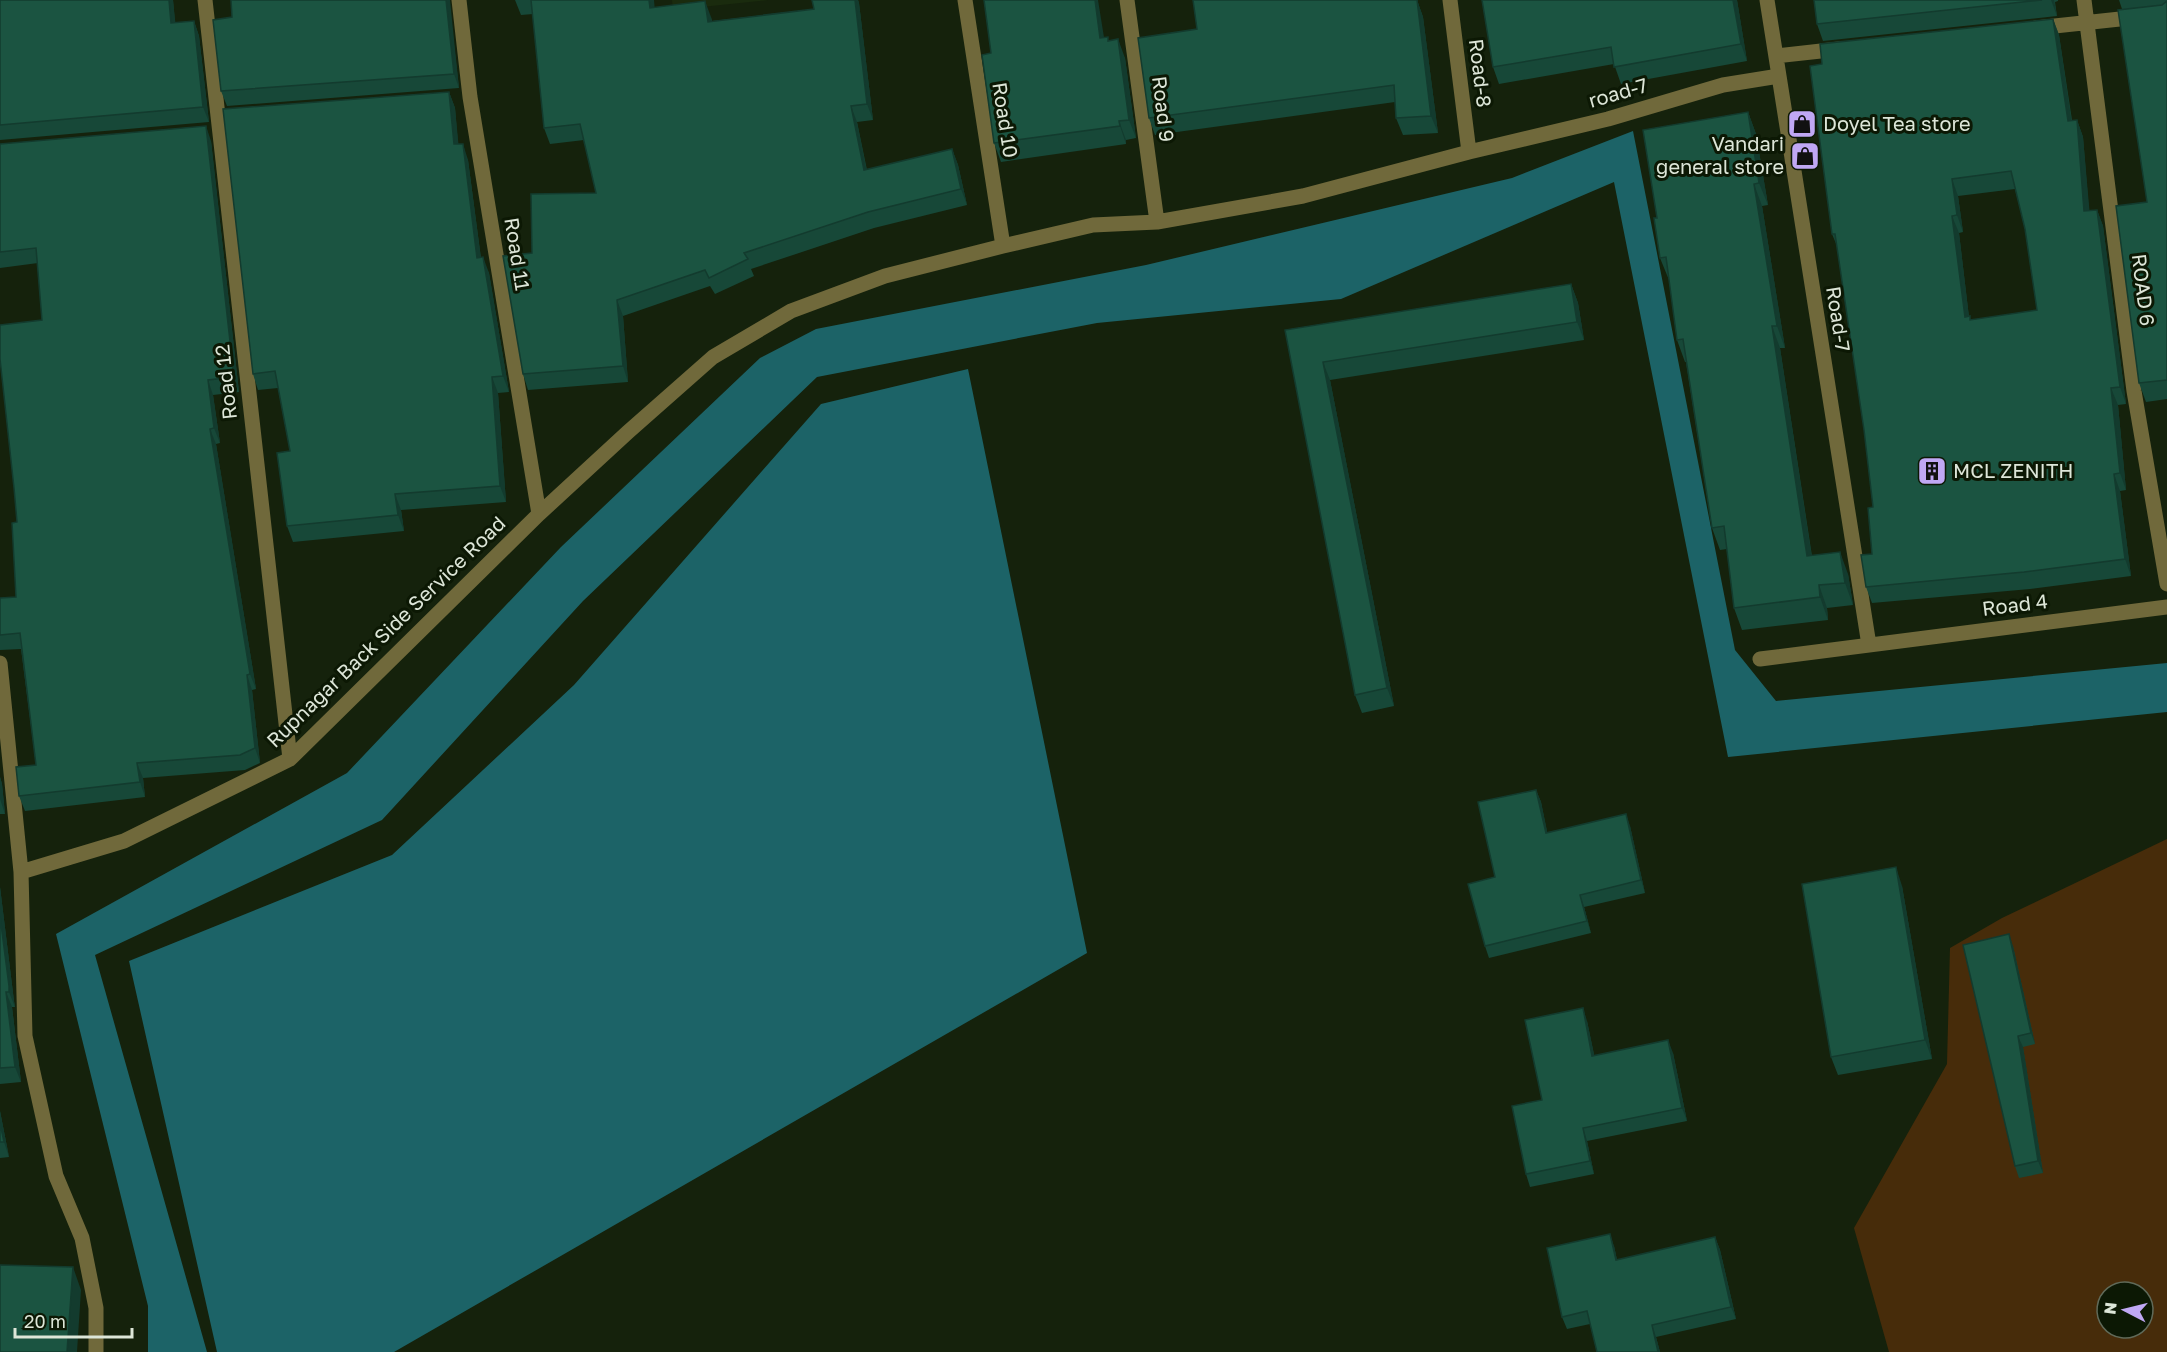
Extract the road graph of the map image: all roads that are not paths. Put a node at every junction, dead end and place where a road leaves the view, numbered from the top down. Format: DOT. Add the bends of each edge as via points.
graph roads {
  1 [pos="205,0"];
  2 [pos="459,0"];
  3 [pos="965,0"];
  4 [pos="1127,0"];
  5 [pos="1450,0"];
  6 [pos="1767,0"];
  7 [pos="2084,0"];
  8 [pos="2167,14"];
  9 [pos="2088,22"];
  10 [pos="2019,30"];
  11 [pos="1857,47"];
  12 [pos="1776,56"];
  13 [pos="1779,76"];
  14 [pos="1469,152"];
  15 [pos="1157,222"];
  16 [pos="1003,246"];
  17 [pos="539,514"];
  18 [pos="2167,584"];
  19 [pos="2167,607"];
  20 [pos="1869,645"];
  21 [pos="1760,659"];
  22 [pos="0,663"];
  23 [pos="290,759"];
  24 [pos="21,872"];
  25 [pos="96,1352"];
  1 -- 23 [label="street, Road 12" via="223,115 213,132"];
  2 -- 17 [label="street, Road 11" via="464,97"];
  3 -- 16 [label="street, Road 10"];
  4 -- 15 [label="street, Road 9"];
  5 -- 14 [label="street, Road-8"];
  6 -- 12 [label="street, Road-7"];
  7 -- 9 [label="street, ROAD 6"];
  8 -- 9 [label="street"];
  9 -- 10 [label="street"];
  9 -- 18 [label="street, ROAD 6" via="2134,391"];
  11 -- 12 [label="street"];
  12 -- 13 [label="street, Road-7"];
  13 -- 14 [label="street, road-7" via="1723,85 1608,119"];
  13 -- 20 [label="street, Road-7"];
  14 -- 15 [label="street, road-7" via="1303,196"];
  15 -- 16 [label="street, Rupnagar Back Side Service Road" via="1093,225"];
  16 -- 17 [label="street, Rupnagar Back Side Service Road" via="885,276 791,311 713,357"];
  17 -- 23 [label="street, Rupnagar Back Side Service Road"];
  19 -- 20 [label="street, Road 4"];
  20 -- 21 [label="street, Road 4"];
  22 -- 24 [label="street"];
  23 -- 24 [label="street, Rupnagar Back Side Service Road" via="124,841"];
  24 -- 25 [label="street" via="25,1036 56,1176 82,1238 96,1308"];
}
